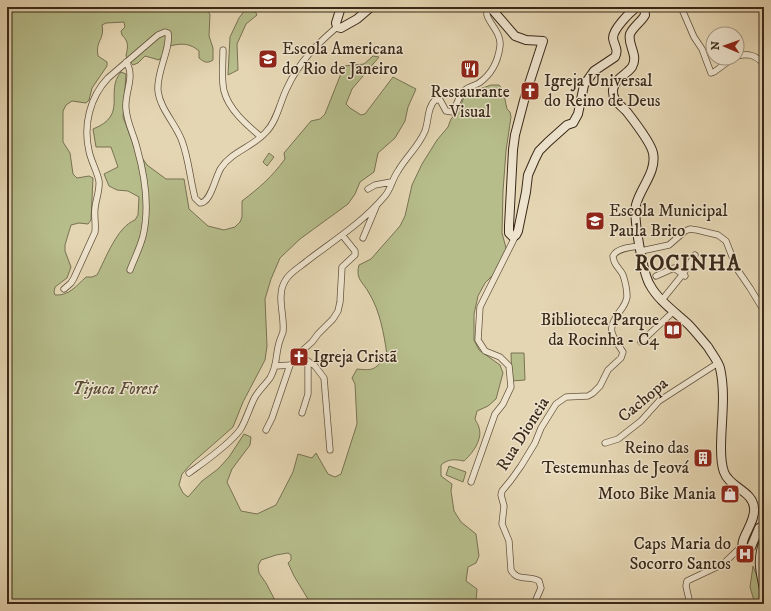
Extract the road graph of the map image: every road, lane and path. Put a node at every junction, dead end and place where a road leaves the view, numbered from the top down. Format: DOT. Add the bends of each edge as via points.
graph roads {
  1 [pos="340,7"];
  2 [pos="371,7"];
  3 [pos="489,7"];
  4 [pos="637,7"];
  5 [pos="644,7"];
  6 [pos="681,7"];
  7 [pos="337,27"];
  8 [pos="223,50"];
  9 [pos="745,54"];
  10 [pos="705,57"];
  11 [pos="126,62"];
  12 [pos="764,64"];
  13 [pos="708,66"];
  14 [pos="722,66"];
  15 [pos="261,137"];
  16 [pos="391,182"];
  17 [pos="368,189"];
  18 [pos="377,205"];
  19 [pos="342,235"];
  20 [pos="516,235"];
  21 [pos="363,238"];
  22 [pos="640,249"];
  23 [pos="695,255"];
  24 [pos="130,270"];
  25 [pos="656,276"];
  26 [pos="684,276"];
  27 [pos="64,289"];
  28 [pos="662,300"];
  29 [pos="674,311"];
  30 [pos="764,311"];
  31 [pos="641,342"];
  32 [pos="300,356"];
  33 [pos="308,361"];
  34 [pos="718,363"];
  35 [pos="290,365"];
  36 [pos="276,366"];
  37 [pos="302,413"];
  38 [pos="266,430"];
  39 [pos="605,443"];
  40 [pos="330,450"];
  41 [pos="189,473"];
  42 [pos="471,482"];
  43 [pos="764,526"];
  44 [pos="764,540"];
  45 [pos="742,546"];
  46 [pos="763,578"];
  47 [pos="764,589"];
  48 [pos="534,604"];
  49 [pos="690,604"];
  1 -- 7 [label="street"];
  2 -- 7 [label="street" via="343,28"];
  3 -- 16 [label="street" via="487,16 500,40 493,70 478,84 465,90 453,112 446,111 440,100 435,100 429,109 427,125 422,136"];
  3 -- 20 [label="street" via="515,36 526,40 543,41 520,113 513,150 509,226 510,235"];
  4 -- 20 [label="street" via="614,34 617,52 613,59 594,71 584,85 578,114 573,123 567,125 539,151 528,176"];
  5 -- 22 [label="street" via="645,15 630,36 634,55 632,67 615,84 613,92 617,102 648,141 653,153 654,162 635,208"];
  6 -- 10 [label="street"];
  7 -- 15 [label="street" via="316,45 297,70 270,127"];
  8 -- 15 [label="street" via="223,80 227,99 244,123"];
  9 -- 12 [label="street" via="753,55"];
  11 -- 15 [label="street" via="158,35 168,33 158,92 182,138 195,198 200,203 207,200 222,166"];
  11 -- 24 [label="street" via="130,71 126,111 141,165 146,196 143,236"];
  11 -- 27 [label="street" via="101,85 89,110 89,150 99,182 94,211 96,226 74,278"];
  13 -- 14 [label="street" via="711,73"];
  16 -- 17 [label="street"];
  16 -- 18 [label="street" via="387,194"];
  18 -- 19 [label="street"];
  18 -- 21 [label="street"];
  19 -- 32 [label="street" via="355,251 355,255 342,267 338,310"];
  19 -- 36 [label="street" via="284,281 281,300 283,335"];
  20 -- 42 [label="street" via="480,307 478,340 485,351 500,357 508,366 511,387 504,404 495,414"];
  22 -- 28 [label="street" via="646,276"];
  22 -- 30 [label="street" via="669,245 690,229 718,235 726,241 736,267"];
  22 -- 48 [label="street, Rua Dioneia" via="630,247 613,256 614,263 623,275 626,293 626,303 612,325 612,334 623,352 622,356 608,370 600,386 593,393 588,396 566,397 556,404 531,450 502,491 502,524 509,541 511,570 516,576 540,581 541,588"];
  23 -- 26 [label="street"];
  25 -- 26 [label="street" via="674,268"];
  26 -- 28 [label="street"];
  28 -- 29 [label="street"];
  29 -- 31 [label="street"];
  29 -- 34 [label="street" via="701,338"];
  32 -- 33 [label="street"];
  32 -- 35 [label="street"];
  33 -- 37 [label="street" via="308,394"];
  33 -- 40 [label="street" via="324,378"];
  34 -- 39 [label="street, Cachopa" via="659,401 641,421 621,437"];
  34 -- 45 [label="street" via="722,392 723,471 729,480 750,498 754,508"];
  35 -- 36 [label="street"];
  35 -- 38 [label="street"];
  36 -- 41 [label="street" via="256,395 240,430"];
  43 -- 45 [label="street" via="759,528 751,547 744,549"];
  44 -- 46 [label="street" via="759,560"];
  45 -- 49 [label="street" via="723,564 687,581"];
  46 -- 47 [label="street"];
}
